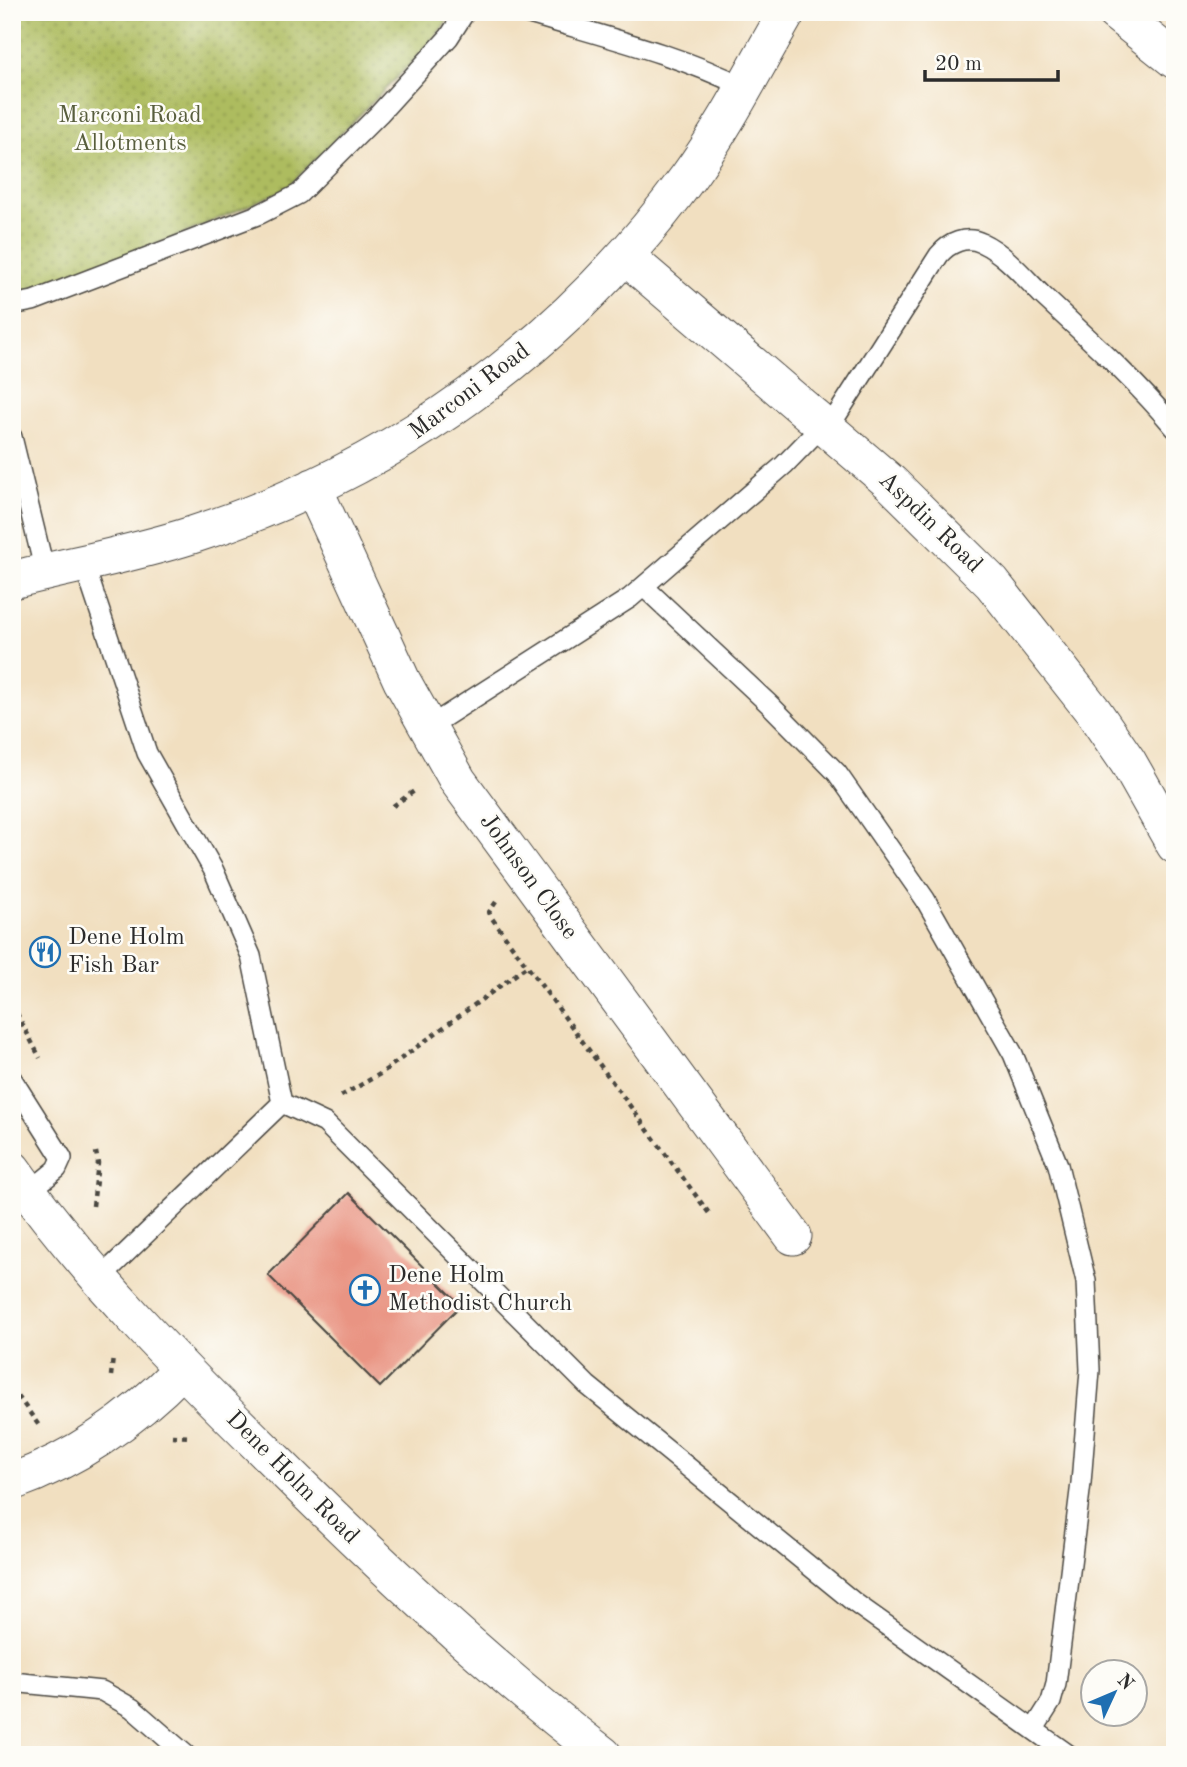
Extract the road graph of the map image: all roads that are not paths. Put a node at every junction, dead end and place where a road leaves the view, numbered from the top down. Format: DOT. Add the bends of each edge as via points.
graph roads {
  1 [pos="465,12"];
  2 [pos="523,12"];
  3 [pos="787,12"];
  4 [pos="1115,12"];
  5 [pos="1175,60"];
  6 [pos="744,88"];
  7 [pos="625,256"];
  8 [pos="12,305"];
  9 [pos="825,427"];
  10 [pos="1175,428"];
  11 [pos="12,437"];
  12 [pos="313,487"];
  13 [pos="84,564"];
  14 [pos="29,576"];
  15 [pos="644,587"];
  16 [pos="427,728"];
  17 [pos="1175,845"];
  18 [pos="12,1079"];
  19 [pos="282,1103"];
  20 [pos="21,1180"];
  21 [pos="793,1236"];
  22 [pos="110,1269"];
  23 [pos="182,1369"];
  24 [pos="12,1482"];
  25 [pos="12,1682"];
  26 [pos="1034,1729"];
  27 [pos="186,1755"];
  28 [pos="603,1755"];
  29 [pos="1069,1755"];
  1 -- 8 [label="lane" via="455,30 379,114 299,194 244,220"];
  2 -- 6 [label="lane" via="719,75"];
  3 -- 6 [label="street, Marconi Road"];
  4 -- 5 [label="street"];
  6 -- 7 [label="street, Marconi Road" via="689,176"];
  7 -- 9 [label="street, Aspdin Road"];
  7 -- 12 [label="street, Marconi Road" via="576,308 481,388 404,441"];
  9 -- 10 [label="lane" via="939,255 964,240 981,242 1027,280"];
  9 -- 15 [label="lane"];
  9 -- 17 [label="street, Aspdin Road" via="922,511 1023,618 1128,762"];
  11 -- 14 [label="lane"];
  12 -- 13 [label="street, Marconi Road" via="191,536"];
  12 -- 16 [label="street, Johnson Close"];
  13 -- 14 [label="street, Marconi Road"];
  13 -- 19 [label="lane" via="147,752 214,871 251,956"];
  15 -- 16 [label="lane"];
  15 -- 26 [label="lane" via="837,774 925,899 1013,1054 1058,1165 1086,1281 1090,1384 1055,1693"];
  16 -- 21 [label="street, Johnson Close" via="478,809"];
  18 -- 20 [label="lane" via="62,1157 57,1169"];
  19 -- 22 [label="lane"];
  19 -- 26 [label="lane" via="326,1123 567,1366 656,1443 855,1603"];
  20 -- 22 [label="street, Dene Holm Road"];
  22 -- 23 [label="street, Dene Holm Road"];
  23 -- 24 [label="street" via="155,1397 97,1442"];
  23 -- 28 [label="street, Dene Holm Road" via="404,1587"];
  25 -- 27 [label="lane" via="102,1691 132,1708"];
  26 -- 29 [label="lane"];
}
